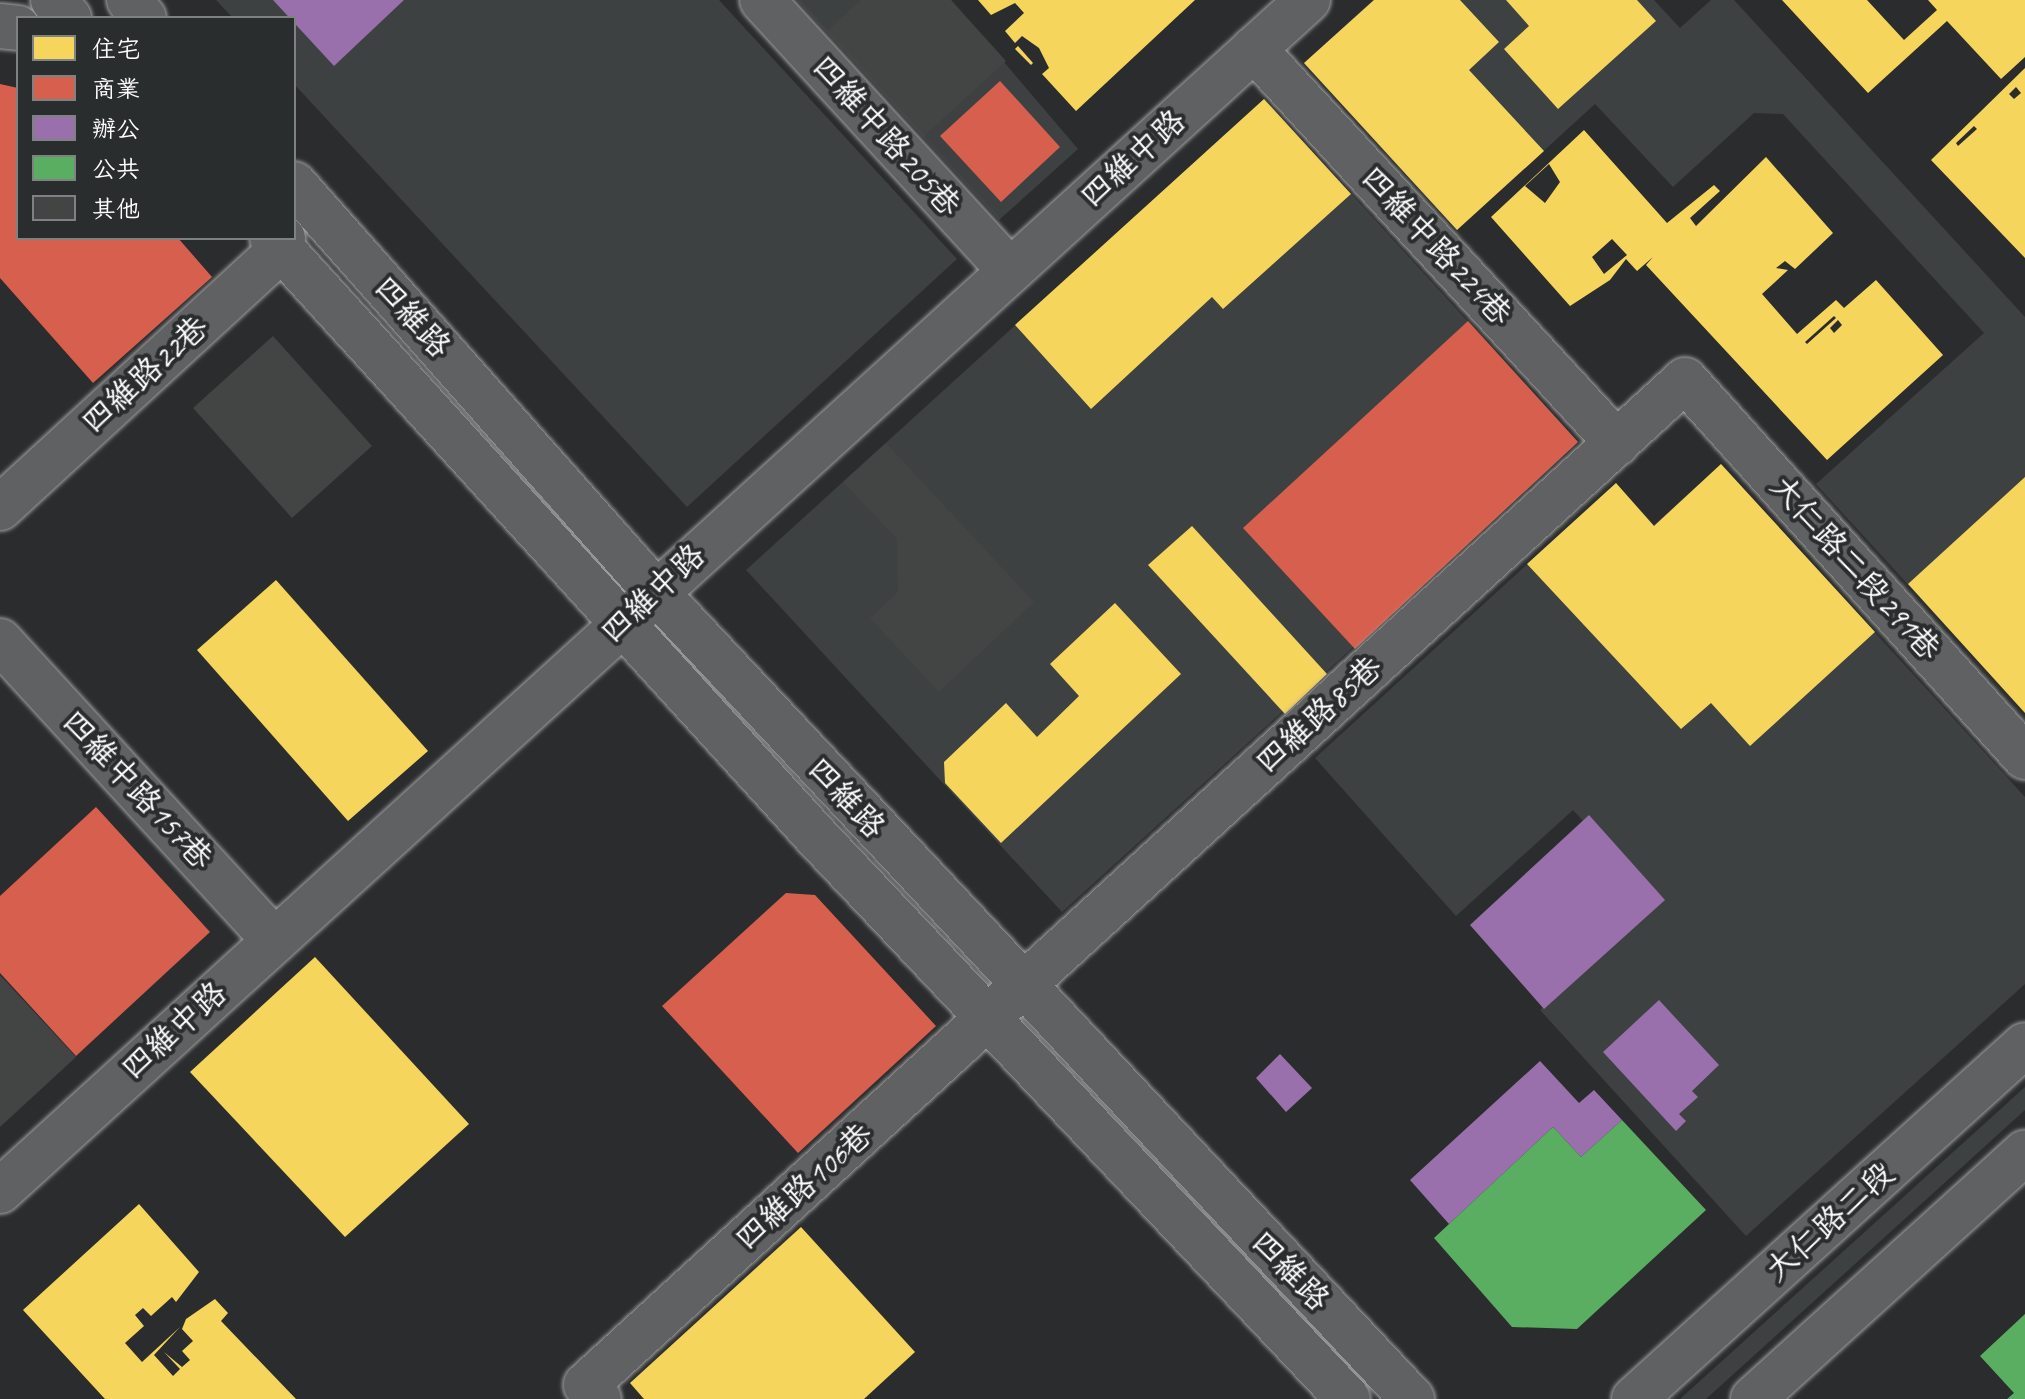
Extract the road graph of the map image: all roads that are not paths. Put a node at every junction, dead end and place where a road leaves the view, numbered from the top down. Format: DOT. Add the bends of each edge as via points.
graph roads {
  1 [pos="53,0"];
  2 [pos="762,0"];
  3 [pos="1308,0"];
  4 [pos="67,16"];
  5 [pos="1254,49"];
  6 [pos="296,186"];
  7 [pos="279,242"];
  8 [pos="1010,271"];
  9 [pos="1685,380"];
  10 [pos="1617,443"];
  11 [pos="0,508"];
  12 [pos="654,590"];
  13 [pos="621,623"];
  14 [pos="0,641"];
  15 [pos="2025,757"];
  16 [pos="274,940"];
  17 [pos="1006,1002"];
  18 [pos="2025,1045"];
  19 [pos="2025,1152"];
  20 [pos="0,1191"];
  21 [pos="593,1392"];
  22 [pos="1348,1399"];
  23 [pos="1412,1399"];
  24 [pos="1634,1399"];
  25 [pos="1753,1399"];
  1 -- 4 [label="street"];
  2 -- 8 [label="street, 四維中路205巷"];
  3 -- 5 [label="street, 四維中路"];
  5 -- 8 [label="street, 四維中路"];
  5 -- 10 [label="street, 四維中路224巷"];
  6 -- 12 [label="street, 四維路"];
  7 -- 11 [label="street, 四維路22巷"];
  7 -- 13 [label="street, 四維路"];
  8 -- 12 [label="street, 四維中路"];
  9 -- 10 [label="street, 四維路85巷"];
  9 -- 15 [label="street, 大仁路二段291巷"];
  10 -- 17 [label="street, 四維路85巷"];
  12 -- 13 [label="street, 四維中路"];
  12 -- 17 [label="street, 四維路"];
  13 -- 16 [label="street, 四維中路"];
  13 -- 17 [label="street, 四維路"];
  14 -- 16 [label="street, 四維中路157巷"];
  16 -- 20 [label="street, 四維中路"];
  17 -- 21 [label="street, 四維路106巷"];
  17 -- 22 [label="street, 四維路"];
  17 -- 23 [label="street, 四維路"];
  18 -- 24 [label="street, 大仁路二段"];
  19 -- 25 [label="street"];
}
